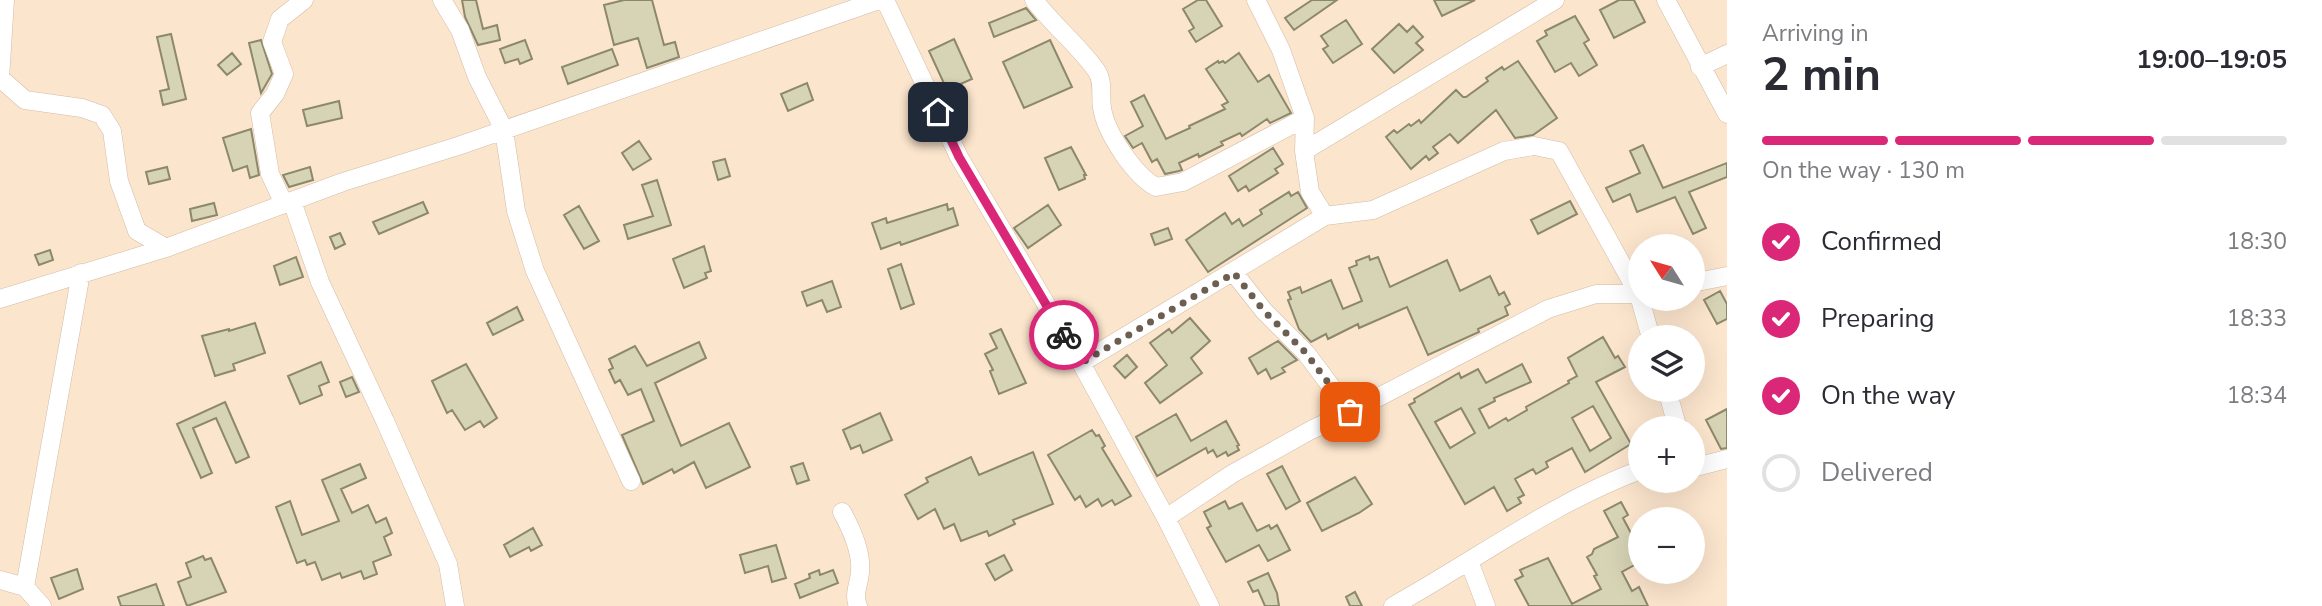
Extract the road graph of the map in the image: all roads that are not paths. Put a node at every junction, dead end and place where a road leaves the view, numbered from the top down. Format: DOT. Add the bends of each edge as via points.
graph roads {
  1 [pos="5,0"];
  2 [pos="304,0"];
  3 [pos="879,0"];
  4 [pos="885,0"];
  5 [pos="1034,0"];
  6 [pos="1256,0"];
  7 [pos="1555,0"];
  8 [pos="1666,0"];
  9 [pos="444,3"];
  10 [pos="1727,54"];
  11 [pos="1700,67"];
  12 [pos="0,79"];
  13 [pos="1727,114"];
  14 [pos="1306,118"];
  15 [pos="504,130"];
  16 [pos="1304,151"];
  17 [pos="288,202"];
  18 [pos="1325,216"];
  19 [pos="166,248"];
  20 [pos="81,273"];
  21 [pos="1234,273"];
  22 [pos="1628,275"];
  23 [pos="1727,276"];
  24 [pos="1705,280"];
  25 [pos="1628,295"];
  26 [pos="0,299"];
  27 [pos="1081,363"];
  28 [pos="1350,412"];
  29 [pos="1727,459"];
  30 [pos="1705,465"];
  31 [pos="1628,474"];
  32 [pos="631,481"];
  33 [pos="842,512"];
  34 [pos="1166,518"];
  35 [pos="1469,561"];
  36 [pos="0,580"];
  37 [pos="25,587"];
  38 [pos="42,606"];
  39 [pos="455,606"];
  40 [pos="858,606"];
  41 [pos="1210,606"];
  42 [pos="1393,606"];
  43 [pos="1486,606"];
  1 -- 12 [label="street"];
  2 -- 17 [label="street" via="280,19 272,42 284,74 260,113 270,174"];
  3 -- 15 [label="street"];
  4 -- 27 [label="street" via="959,157"];
  5 -- 14 [label="street" via="1098,73 1102,107 1117,145 1147,183 1156,187 1183,182"];
  6 -- 14 [label="street" via="1281,50"];
  7 -- 16 [label="street"];
  8 -- 11 [label="street"];
  9 -- 15 [label="street"];
  10 -- 11 [label="street"];
  11 -- 13 [label="street"];
  12 -- 19 [label="street" via="25,100 102,114 112,131 119,181 137,231"];
  14 -- 16 [label="street"];
  15 -- 17 [label="street"];
  15 -- 32 [label="street" via="516,211 535,271"];
  16 -- 18 [label="street" via="1310,192"];
  17 -- 19 [label="street"];
  17 -- 39 [label="street" via="442,551"];
  18 -- 21 [label="street"];
  18 -- 22 [label="street" via="1373,211 1504,151 1534,146 1559,151"];
  19 -- 20 [label="street"];
  20 -- 26 [label="street"];
  20 -- 37 [label="street"];
  21 -- 27 [label="street"];
  21 -- 28 [label="street" via="1306,353"];
  23 -- 24 [label="street"];
  25 -- 28 [label="street" via="1595,294 1548,309"];
  27 -- 34 [label="street"];
  28 -- 34 [label="street" via="1232,474"];
  29 -- 30 [label="street"];
  31 -- 35 [label="street" via="1536,518"];
  33 -- 40 [label="street" via="852,529 861,569 855,598"];
  34 -- 41 [label="street"];
  35 -- 42 [label="street"];
  35 -- 43 [label="street"];
  36 -- 37 [label="street"];
  37 -- 38 [label="street"];
}
